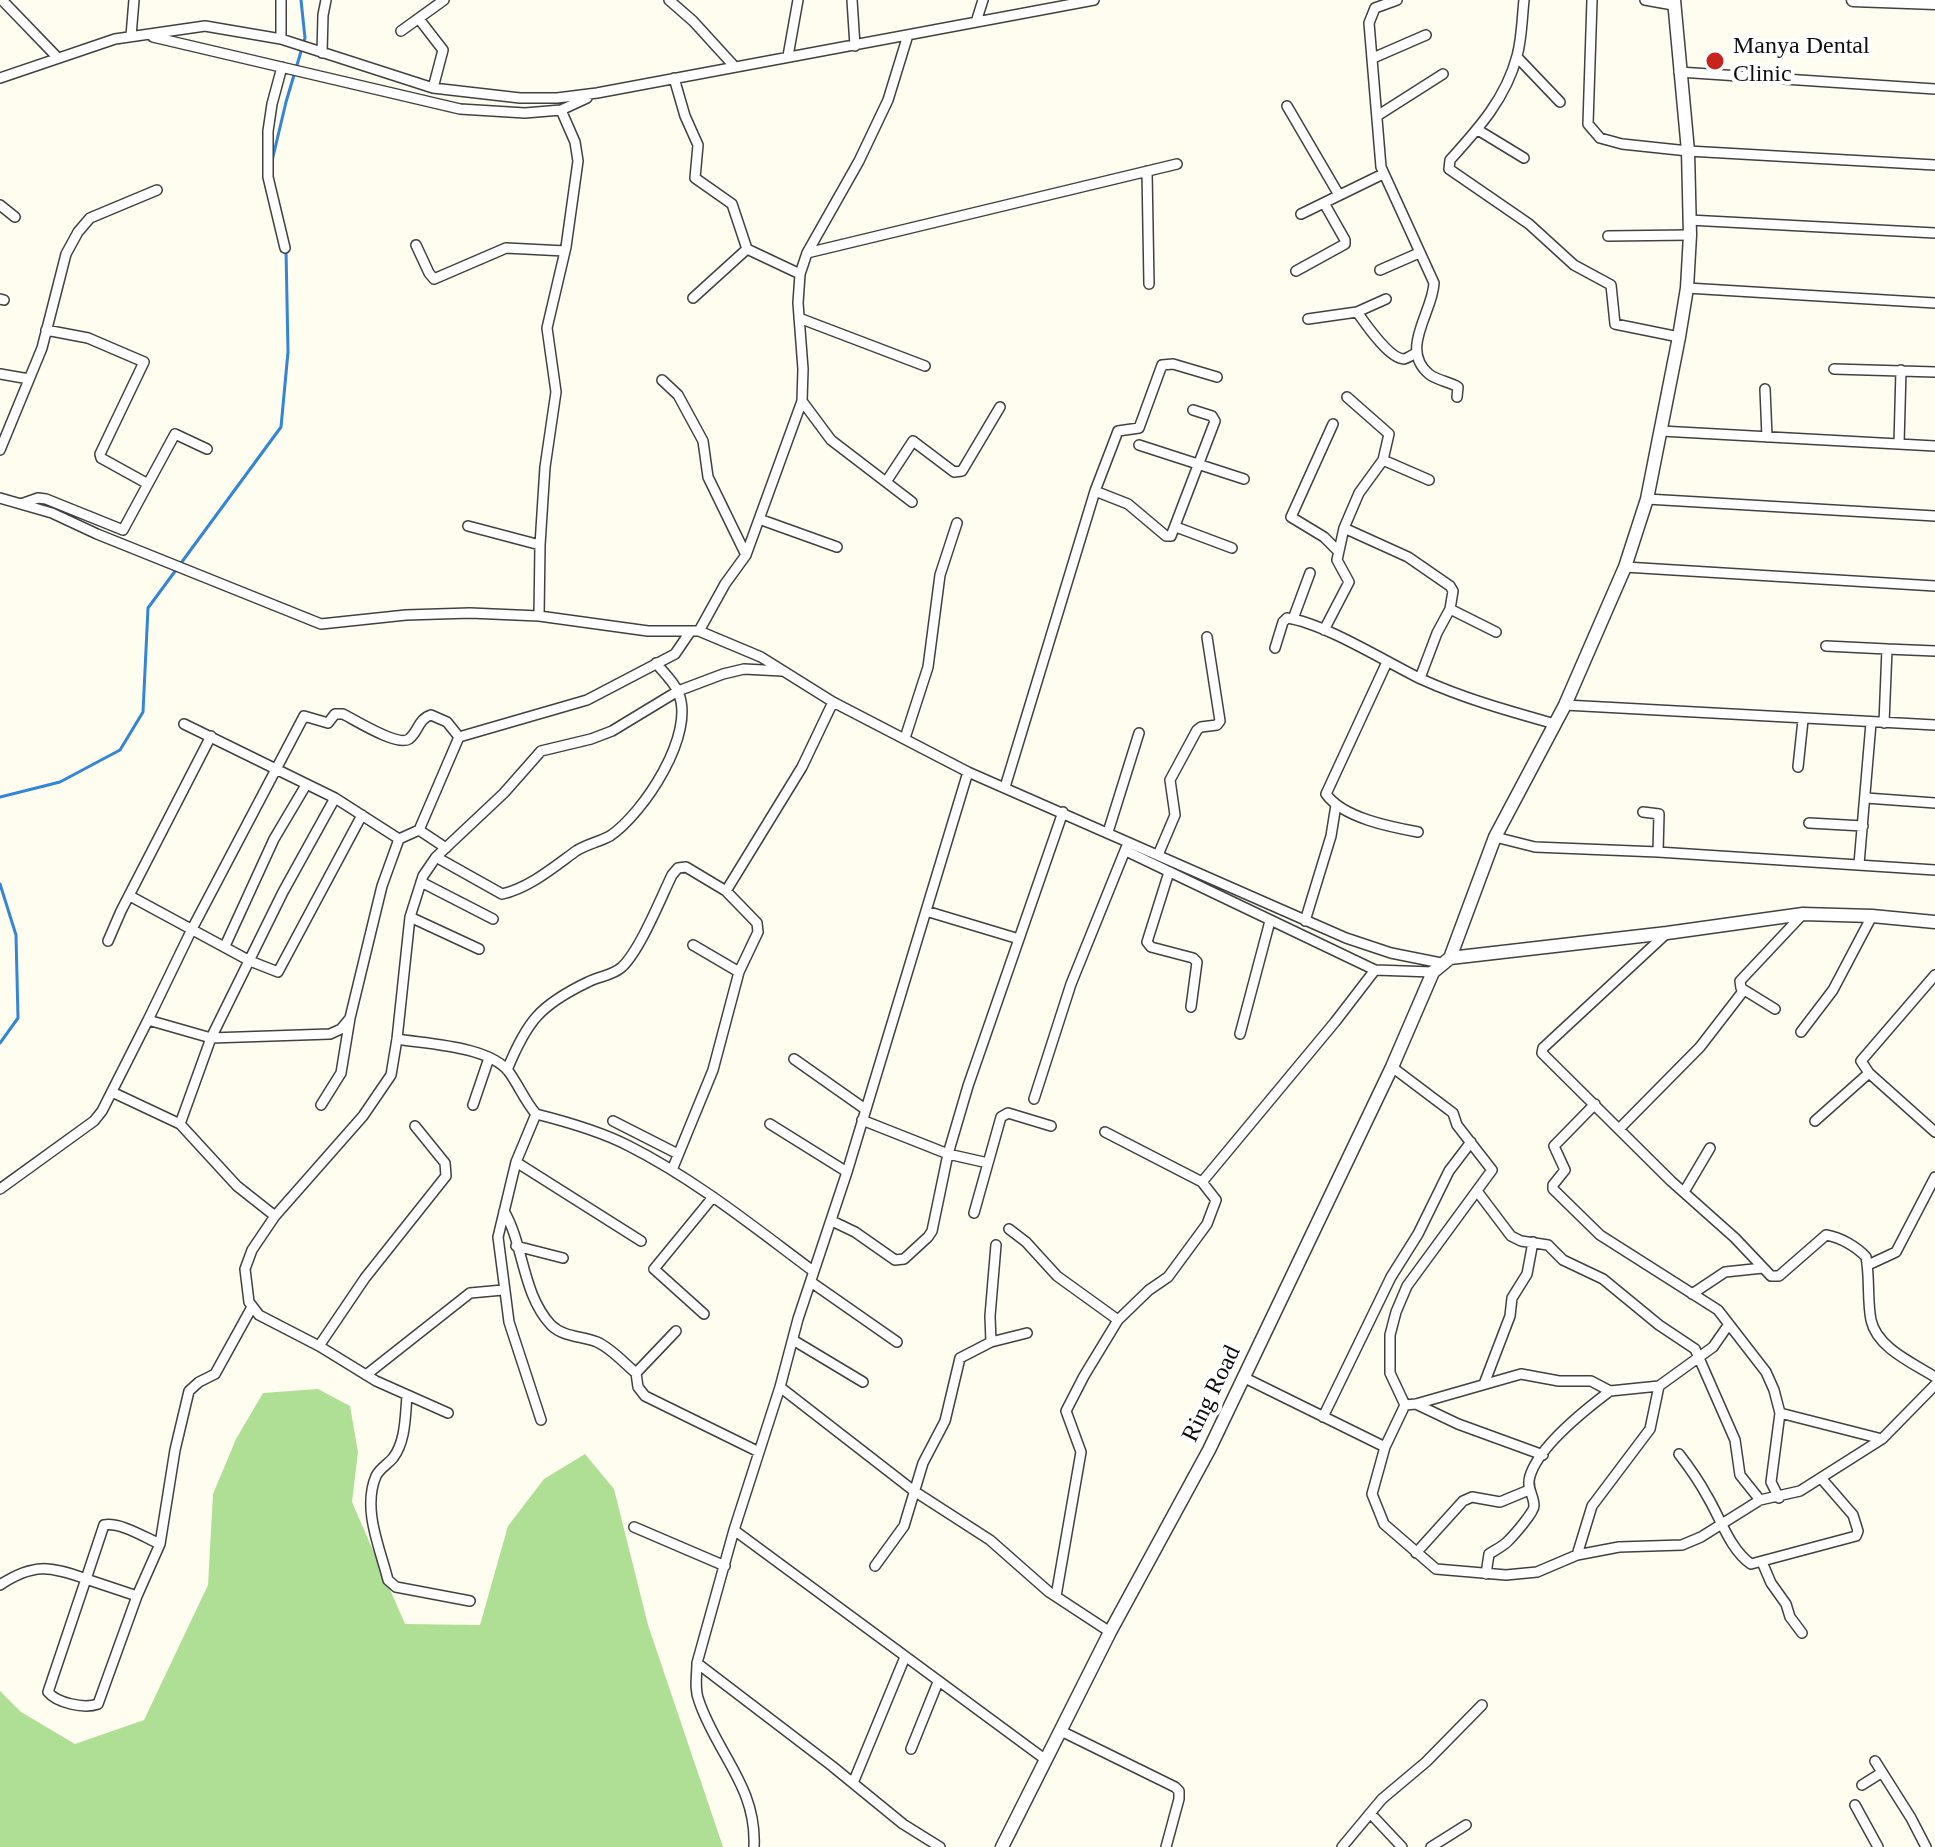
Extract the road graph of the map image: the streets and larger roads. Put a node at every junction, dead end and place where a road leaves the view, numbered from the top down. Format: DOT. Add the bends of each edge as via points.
graph roads {
  1 [pos="2,0"];
  2 [pos="134,0"];
  3 [pos="281,0"];
  4 [pos="326,0"];
  5 [pos="444,0"];
  6 [pos="669,0"];
  7 [pos="798,0"];
  8 [pos="852,0"];
  9 [pos="983,0"];
  10 [pos="1094,0"];
  11 [pos="1397,0"];
  12 [pos="1524,0"];
  13 [pos="1592,0"];
  14 [pos="1645,0"];
  15 [pos="1853,0"];
  16 [pos="1674,3"];
  17 [pos="1935,3"];
  18 [pos="419,19"];
  19 [pos="976,22"];
  20 [pos="401,31"];
  21 [pos="144,35"];
  22 [pos="908,35"];
  23 [pos="1426,35"];
  24 [pos="131,36"];
  25 [pos="281,39"];
  26 [pos="855,46"];
  27 [pos="318,51"];
  28 [pos="788,56"];
  29 [pos="57,57"];
  30 [pos="1517,57"];
  31 [pos="1373,58"];
  32 [pos="735,67"];
  33 [pos="285,68"];
  34 [pos="1679,72"];
  35 [pos="1443,74"];
  36 [pos="0,78"];
  37 [pos="674,78"];
  38 [pos="433,88"];
  39 [pos="1935,89"];
  40 [pos="597,93"];
  41 [pos="1560,102"];
  42 [pos="1287,106"];
  43 [pos="561,110"];
  44 [pos="1377,116"];
  45 [pos="1478,130"];
  46 [pos="1688,151"];
  47 [pos="1524,158"];
  48 [pos="1177,164"];
  49 [pos="1935,165"];
  50 [pos="1147,171"];
  51 [pos="1383,174"];
  52 [pos="157,190"];
  53 [pos="1339,195"];
  54 [pos="1324,203"];
  55 [pos="0,205"];
  56 [pos="1301,214"];
  57 [pos="15,217"];
  58 [pos="1689,220"];
  59 [pos="1935,233"];
  60 [pos="1690,235"];
  61 [pos="1608,236"];
  62 [pos="416,245"];
  63 [pos="285,248"];
  64 [pos="747,249"];
  65 [pos="565,251"];
  66 [pos="807,253"];
  67 [pos="1419,253"];
  68 [pos="1380,270"];
  69 [pos="1296,271"];
  70 [pos="800,274"];
  71 [pos="1149,284"];
  72 [pos="1687,288"];
  73 [pos="693,298"];
  74 [pos="1386,299"];
  75 [pos="1935,303"];
  76 [pos="1357,312"];
  77 [pos="799,318"];
  78 [pos="1308,319"];
  79 [pos="46,330"];
  80 [pos="1679,337"];
  81 [pos="1416,353"];
  82 [pos="925,366"];
  83 [pos="1834,369"];
  84 [pos="1901,370"];
  85 [pos="1935,372"];
  86 [pos="0,374"];
  87 [pos="1217,377"];
  88 [pos="29,379"];
  89 [pos="662,380"];
  90 [pos="1765,389"];
  91 [pos="1347,397"];
  92 [pos="1457,397"];
  93 [pos="802,401"];
  94 [pos="1000,407"];
  95 [pos="1193,410"];
  96 [pos="1333,424"];
  97 [pos="1661,431"];
  98 [pos="1767,437"];
  99 [pos="1899,444"];
  100 [pos="1139,445"];
  101 [pos="1935,446"];
  102 [pos="207,449"];
  103 [pos="0,450"];
  104 [pos="1383,460"];
  105 [pos="1198,465"];
  106 [pos="1244,479"];
  107 [pos="1429,480"];
  108 [pos="886,482"];
  109 [pos="148,484"];
  110 [pos="1095,491"];
  111 [pos="0,498"];
  112 [pos="1647,499"];
  113 [pos="912,502"];
  114 [pos="21,504"];
  115 [pos="1935,516"];
  116 [pos="759,519"];
  117 [pos="957,523"];
  118 [pos="468,526"];
  119 [pos="1176,527"];
  120 [pos="1344,528"];
  121 [pos="540,545"];
  122 [pos="837,547"];
  123 [pos="1232,548"];
  124 [pos="1337,550"];
  125 [pos="746,555"];
  126 [pos="1625,567"];
  127 [pos="1310,573"];
  128 [pos="1935,586"];
  129 [pos="1450,609"];
  130 [pos="539,616"];
  131 [pos="1293,619"];
  132 [pos="1324,630"];
  133 [pos="695,632"];
  134 [pos="1496,632"];
  135 [pos="1207,637"];
  136 [pos="1826,646"];
  137 [pos="1275,648"];
  138 [pos="1887,649"];
  139 [pos="1935,651"];
  140 [pos="1387,662"];
  141 [pos="656,663"];
  142 [pos="785,672"];
  143 [pos="1420,678"];
  144 [pos="678,691"];
  145 [pos="833,702"];
  146 [pos="1565,705"];
  147 [pos="1803,720"];
  148 [pos="1871,723"];
  149 [pos="1884,723"];
  150 [pos="184,724"];
  151 [pos="1555,724"];
  152 [pos="1935,725"];
  153 [pos="1139,733"];
  154 [pos="211,736"];
  155 [pos="459,737"];
  156 [pos="905,738"];
  157 [pos="275,767"];
  158 [pos="1798,767"];
  159 [pos="968,772"];
  160 [pos="306,785"];
  161 [pos="1005,787"];
  162 [pos="335,798"];
  163 [pos="1866,798"];
  164 [pos="1935,803"];
  165 [pos="1336,805"];
  166 [pos="1063,812"];
  167 [pos="1643,812"];
  168 [pos="362,815"];
  169 [pos="1809,823"];
  170 [pos="1863,826"];
  171 [pos="419,830"];
  172 [pos="1108,832"];
  173 [pos="1418,832"];
  174 [pos="1495,837"];
  175 [pos="399,839"];
  176 [pos="1127,846"];
  177 [pos="446,848"];
  178 [pos="1658,852"];
  179 [pos="1158,855"];
  180 [pos="436,857"];
  181 [pos="1859,864"];
  182 [pos="1935,870"];
  183 [pos="1169,872"];
  184 [pos="421,882"];
  185 [pos="726,891"];
  186 [pos="130,896"];
  187 [pos="926,911"];
  188 [pos="1803,914"];
  189 [pos="1872,916"];
  190 [pos="410,917"];
  191 [pos="493,919"];
  192 [pos="1270,921"];
  193 [pos="1305,921"];
  194 [pos="1935,922"];
  195 [pos="192,929"];
  196 [pos="1667,933"];
  197 [pos="1019,939"];
  198 [pos="108,941"];
  199 [pos="693,945"];
  200 [pos="225,946"];
  201 [pos="479,949"];
  202 [pos="250,961"];
  203 [pos="1441,964"];
  204 [pos="1375,970"];
  205 [pos="739,972"];
  206 [pos="1935,975"];
  207 [pos="1744,990"];
  208 [pos="1191,1007"];
  209 [pos="1775,1009"];
  210 [pos="350,1018"];
  211 [pos="148,1020"];
  212 [pos="1801,1032"];
  213 [pos="1240,1034"];
  214 [pos="211,1038"];
  215 [pos="397,1039"];
  216 [pos="489,1058"];
  217 [pos="794,1059"];
  218 [pos="1392,1067"];
  219 [pos="507,1070"];
  220 [pos="1869,1073"];
  221 [pos="112,1092"];
  222 [pos="1034,1099"];
  223 [pos="1595,1104"];
  224 [pos="321,1105"];
  225 [pos="473,1105"];
  226 [pos="865,1109"];
  227 [pos="536,1114"];
  228 [pos="862,1120"];
  229 [pos="613,1121"];
  230 [pos="1815,1121"];
  231 [pos="180,1124"];
  232 [pos="770,1124"];
  233 [pos="415,1126"];
  234 [pos="1051,1126"];
  235 [pos="1619,1129"];
  236 [pos="1105,1132"];
  237 [pos="1935,1132"];
  238 [pos="1471,1142"];
  239 [pos="1710,1148"];
  240 [pos="678,1154"];
  241 [pos="948,1154"];
  242 [pos="516,1162"];
  243 [pos="988,1163"];
  244 [pos="672,1170"];
  245 [pos="847,1172"];
  246 [pos="1934,1179"];
  247 [pos="1202,1182"];
  248 [pos="0,1189"];
  249 [pos="1477,1191"];
  250 [pos="1684,1192"];
  251 [pos="713,1197"];
  252 [pos="504,1211"];
  253 [pos="974,1213"];
  254 [pos="275,1216"];
  255 [pos="832,1221"];
  256 [pos="1009,1229"];
  257 [pos="641,1241"];
  258 [pos="1533,1242"];
  259 [pos="996,1245"];
  260 [pos="516,1246"];
  261 [pos="563,1258"];
  262 [pos="1868,1265"];
  263 [pos="1763,1268"];
  264 [pos="812,1276"];
  265 [pos="503,1290"];
  266 [pos="1692,1294"];
  267 [pos="252,1307"];
  268 [pos="704,1314"];
  269 [pos="1118,1320"];
  270 [pos="1729,1324"];
  271 [pos="676,1331"];
  272 [pos="1027,1333"];
  273 [pos="793,1340"];
  274 [pos="897,1342"];
  275 [pos="991,1342"];
  276 [pos="319,1346"];
  277 [pos="1700,1356"];
  278 [pos="636,1373"];
  279 [pos="366,1375"];
  280 [pos="1935,1377"];
  281 [pos="1245,1378"];
  282 [pos="863,1382"];
  283 [pos="1484,1384"];
  284 [pos="1935,1385"];
  285 [pos="1659,1386"];
  286 [pos="780,1387"];
  287 [pos="1610,1391"];
  288 [pos="407,1397"];
  289 [pos="1410,1404"];
  290 [pos="448,1413"];
  291 [pos="1780,1413"];
  292 [pos="1323,1417"];
  293 [pos="541,1420"];
  294 [pos="1882,1439"];
  295 [pos="1385,1447"];
  296 [pos="759,1452"];
  297 [pos="1679,1454"];
  298 [pos="1543,1455"];
  299 [pos="1821,1478"];
  300 [pos="1529,1490"];
  301 [pos="914,1491"];
  302 [pos="1779,1498"];
  303 [pos="1760,1500"];
  304 [pos="1721,1523"];
  305 [pos="634,1527"];
  306 [pos="734,1530"];
  307 [pos="160,1544"];
  308 [pos="1416,1553"];
  309 [pos="1577,1555"];
  310 [pos="1762,1562"];
  311 [pos="725,1566"];
  312 [pos="875,1566"];
  313 [pos="1486,1574"];
  314 [pos="86,1579"];
  315 [pos="0,1585"];
  316 [pos="137,1596"];
  317 [pos="1056,1596"];
  318 [pos="470,1601"];
  319 [pos="1110,1632"];
  320 [pos="1802,1633"];
  321 [pos="905,1657"];
  322 [pos="697,1663"];
  323 [pos="938,1682"];
  324 [pos="1482,1705"];
  325 [pos="1061,1731"];
  326 [pos="911,1749"];
  327 [pos="1046,1760"];
  328 [pos="1875,1761"];
  329 [pos="1881,1773"];
  330 [pos="853,1783"];
  331 [pos="1862,1785"];
  332 [pos="1855,1805"];
  333 [pos="1370,1813"];
  334 [pos="1466,1825"];
  335 [pos="754,1847"];
  336 [pos="940,1847"];
  337 [pos="1002,1847"];
  338 [pos="1166,1847"];
  339 [pos="1342,1847"];
  340 [pos="1402,1847"];
  341 [pos="1431,1847"];
  342 [pos="1878,1847"];
  343 [pos="1926,1847"];
  1 -- 29 [label="street"];
  2 -- 24 [label="street"];
  3 -- 25 [label="street"];
  4 -- 27 [label="street"];
  5 -- 18 [label="street"];
  6 -- 32 [label="street"];
  7 -- 28 [label="street"];
  8 -- 26 [label="street"];
  9 -- 19 [label="street"];
  10 -- 19 [label="street"];
  11 -- 31 [label="street" via="1372,11 1368,29"];
  12 -- 30 [label="street"];
  13 -- 46 [label="street" via="1588,124 1607,141"];
  14 -- 16 [label="street"];
  15 -- 17 [label="street"];
  16 -- 34 [label="street, Ring Road"];
  18 -- 20 [label="street"];
  18 -- 38 [label="street" via="443,50"];
  19 -- 22 [label="street"];
  21 -- 24 [label="street"];
  21 -- 25 [label="street" via="205,26"];
  21 -- 33 [label="street"];
  22 -- 26 [label="street"];
  22 -- 66 [label="street" via="883,112"];
  23 -- 31 [label="street"];
  24 -- 29 [label="street"];
  25 -- 27 [label="street"];
  26 -- 28 [label="street"];
  27 -- 38 [label="street"];
  28 -- 32 [label="street"];
  29 -- 36 [label="street"];
  30 -- 41 [label="street"];
  30 -- 45 [label="street" via="1504,91"];
  31 -- 44 [label="street"];
  32 -- 37 [label="street"];
  33 -- 43 [label="street" via="460,109"];
  33 -- 63 [label="street" via="268,131 268,178"];
  34 -- 39 [label="street"];
  34 -- 46 [label="street, Ring Road"];
  35 -- 44 [label="street"];
  37 -- 40 [label="street"];
  37 -- 64 [label="street" via="698,145 695,178 732,204"];
  38 -- 40 [label="street" via="520,98"];
  40 -- 43 [label="street"];
  42 -- 53 [label="street"];
  43 -- 65 [label="street" via="578,153"];
  44 -- 51 [label="street"];
  45 -- 47 [label="street"];
  45 -- 80 [label="street" via="1450,160 1449,169 1529,224 1574,265 1611,285 1615,324"];
  46 -- 49 [label="street"];
  46 -- 58 [label="street, Ring Road"];
  48 -- 50 [label="street"];
  50 -- 66 [label="street"];
  50 -- 71 [label="street"];
  51 -- 53 [label="street"];
  51 -- 67 [label="street"];
  52 -- 79 [label="street" via="90,218 78,232 66,254"];
  53 -- 54 [label="street"];
  54 -- 56 [label="street"];
  54 -- 69 [label="street" via="1345,244"];
  55 -- 57 [label="street"];
  58 -- 59 [label="street"];
  58 -- 60 [label="street, Ring Road"];
  60 -- 61 [label="street"];
  60 -- 72 [label="street, Ring Road"];
  62 -- 65 [label="street" via="434,279 506,248"];
  64 -- 70 [label="street"];
  64 -- 73 [label="street"];
  65 -- 121 [label="street" via="547,328 556,400"];
  66 -- 70 [label="street"];
  67 -- 68 [label="street"];
  67 -- 81 [label="street" via="1434,287"];
  70 -- 77 [label="street"];
  72 -- 75 [label="street"];
  72 -- 80 [label="street, Ring Road"];
  74 -- 76 [label="street"];
  76 -- 78 [label="street"];
  76 -- 81 [label="street" via="1379,343 1401,359"];
  77 -- 82 [label="street"];
  77 -- 93 [label="street"];
  79 -- 88 [label="street"];
  79 -- 109 [label="street" via="88,338 144,362 100,456"];
  80 -- 97 [label="street, Ring Road"];
  81 -- 92 [label="street" via="1428,373 1458,387"];
  83 -- 84 [label="street"];
  84 -- 85 [label="street"];
  84 -- 99 [label="street"];
  86 -- 88 [label="street"];
  87 -- 110 [label="street" via="1162,365 1139,428 1118,431"];
  88 -- 103 [label="street"];
  89 -- 125 [label="street" via="678,395 703,441 708,477"];
  90 -- 98 [label="street"];
  91 -- 104 [label="street" via="1388,432"];
  93 -- 108 [label="street" via="831,440"];
  93 -- 116 [label="street"];
  94 -- 108 [label="street" via="962,471 954,472 913,441"];
  95 -- 105 [label="street" via="1215,421"];
  96 -- 124 [label="street" via="1291,517"];
  97 -- 98 [label="street"];
  97 -- 112 [label="street, Ring Road"];
  98 -- 99 [label="street"];
  99 -- 101 [label="street"];
  100 -- 105 [label="street"];
  102 -- 109 [label="street" via="175,434"];
  104 -- 107 [label="street"];
  104 -- 120 [label="street" via="1359,493"];
  105 -- 106 [label="street"];
  105 -- 119 [label="street"];
  108 -- 113 [label="street"];
  109 -- 114 [label="street" via="120,530 46,499"];
  110 -- 119 [label="street" via="1128,504 1166,536"];
  110 -- 161 [label="street"];
  111 -- 114 [label="street"];
  112 -- 115 [label="street"];
  112 -- 126 [label="street, Ring Road"];
  114 -- 130 [label="street" via="321,624 406,615"];
  116 -- 122 [label="street"];
  116 -- 125 [label="street"];
  117 -- 156 [label="street" via="940,575 928,667"];
  118 -- 121 [label="street"];
  119 -- 123 [label="street"];
  120 -- 124 [label="street"];
  120 -- 129 [label="street" via="1408,557 1450,586"];
  121 -- 130 [label="street"];
  124 -- 132 [label="street" via="1337,563 1349,582"];
  125 -- 133 [label="street"];
  126 -- 128 [label="street"];
  126 -- 146 [label="street, Ring Road"];
  127 -- 131 [label="street"];
  129 -- 134 [label="street"];
  129 -- 143 [label="street"];
  130 -- 133 [label="street"];
  131 -- 132 [label="street"];
  131 -- 137 [label="street" via="1283,622"];
  132 -- 140 [label="street"];
  133 -- 141 [label="street" via="681,649"];
  133 -- 142 [label="street"];
  135 -- 179 [label="street" via="1219,723 1199,729 1172,776 1175,815"];
  136 -- 138 [label="street"];
  138 -- 139 [label="street"];
  138 -- 149 [label="street"];
  140 -- 143 [label="street"];
  140 -- 165 [label="street" via="1327,791"];
  141 -- 144 [label="street"];
  141 -- 155 [label="street" via="587,700"];
  142 -- 144 [label="street" via="737,669"];
  142 -- 145 [label="street"];
  143 -- 151 [label="street" via="1468,700"];
  144 -- 177 [label="street" via="612,731 541,751"];
  144 -- 180 [label="street" via="682,705 677,743 654,787 609,836 502,894"];
  145 -- 156 [label="street"];
  145 -- 185 [label="street" via="802,767"];
  146 -- 147 [label="street"];
  146 -- 151 [label="street, Ring Road"];
  147 -- 148 [label="street"];
  147 -- 158 [label="street"];
  148 -- 149 [label="street"];
  148 -- 163 [label="street"];
  149 -- 152 [label="street"];
  150 -- 154 [label="street"];
  151 -- 174 [label="street, Ring Road"];
  153 -- 172 [label="street"];
  154 -- 157 [label="street"];
  154 -- 186 [label="street"];
  155 -- 157 [label="street" via="447,722 431,715 403,741 343,714 335,714 328,723 304,716"];
  155 -- 171 [label="street"];
  156 -- 159 [label="street"];
  157 -- 160 [label="street"];
  157 -- 195 [label="street"];
  159 -- 161 [label="street"];
  159 -- 187 [label="street"];
  160 -- 162 [label="street"];
  160 -- 200 [label="street" via="274,839"];
  161 -- 166 [label="street"];
  162 -- 168 [label="street"];
  162 -- 202 [label="street"];
  163 -- 164 [label="street"];
  163 -- 170 [label="street"];
  165 -- 173 [label="street" via="1381,825"];
  165 -- 193 [label="street"];
  166 -- 172 [label="street"];
  166 -- 197 [label="street"];
  167 -- 178 [label="street" via="1659,814"];
  168 -- 175 [label="street"];
  168 -- 202 [label="street" via="279,970 274,973"];
  169 -- 170 [label="street"];
  170 -- 181 [label="street"];
  171 -- 175 [label="street"];
  171 -- 177 [label="street"];
  172 -- 176 [label="street"];
  174 -- 178 [label="street" via="1535,847"];
  174 -- 203 [label="street, Ring Road"];
  175 -- 210 [label="street"];
  176 -- 179 [label="street"];
  176 -- 183 [label="street"];
  176 -- 222 [label="street" via="1071,984"];
  177 -- 180 [label="street"];
  178 -- 181 [label="street"];
  179 -- 193 [label="street"];
  180 -- 184 [label="street"];
  181 -- 182 [label="street"];
  183 -- 192 [label="street"];
  183 -- 208 [label="street" via="1147,942 1197,962"];
  184 -- 190 [label="street"];
  184 -- 191 [label="street"];
  185 -- 205 [label="street" via="759,928"];
  185 -- 219 [label="street" via="686,867 678,868 624,965 541,1010 522,1035"];
  186 -- 195 [label="street"];
  186 -- 198 [label="street"];
  187 -- 197 [label="street"];
  187 -- 226 [label="street"];
  188 -- 189 [label="street"];
  188 -- 196 [label="street"];
  188 -- 207 [label="street" via="1740,981"];
  189 -- 194 [label="street"];
  189 -- 212 [label="street" via="1833,990"];
  190 -- 201 [label="street"];
  190 -- 215 [label="street"];
  192 -- 204 [label="street"];
  192 -- 213 [label="street"];
  193 -- 203 [label="street" via="1391,953"];
  195 -- 200 [label="street"];
  195 -- 211 [label="street"];
  196 -- 203 [label="street"];
  196 -- 223 [label="street" via="1543,1048 1545,1057"];
  197 -- 241 [label="street"];
  199 -- 205 [label="street"];
  200 -- 202 [label="street"];
  202 -- 214 [label="street"];
  203 -- 204 [label="street"];
  203 -- 218 [label="street, Ring Road"];
  204 -- 247 [label="street"];
  205 -- 240 [label="street" via="713,1070"];
  206 -- 220 [label="street" via="1862,1057"];
  207 -- 209 [label="street"];
  207 -- 235 [label="street" via="1700,1047"];
  210 -- 214 [label="street" via="330,1034"];
  210 -- 224 [label="street" via="341,1073"];
  211 -- 214 [label="street"];
  211 -- 221 [label="street"];
  214 -- 231 [label="street"];
  215 -- 216 [label="street"];
  215 -- 254 [label="street" via="385,1086"];
  216 -- 219 [label="street"];
  216 -- 225 [label="street"];
  217 -- 226 [label="street"];
  218 -- 238 [label="street" via="1453,1113"];
  218 -- 281 [label="street, Ring Road"];
  219 -- 227 [label="street"];
  220 -- 230 [label="street"];
  220 -- 237 [label="street"];
  221 -- 231 [label="street"];
  221 -- 248 [label="street" via="94,1121"];
  223 -- 235 [label="street"];
  223 -- 266 [label="street" via="1554,1146 1565,1170 1553,1189 1600,1235"];
  226 -- 228 [label="street"];
  227 -- 242 [label="street"];
  227 -- 244 [label="street" via="601,1134"];
  228 -- 241 [label="street"];
  228 -- 245 [label="street"];
  229 -- 240 [label="street"];
  231 -- 254 [label="street" via="237,1186"];
  232 -- 245 [label="street"];
  233 -- 276 [label="street" via="445,1163 446,1176"];
  234 -- 243 [label="street" via="1003,1114"];
  235 -- 250 [label="street"];
  236 -- 247 [label="street"];
  238 -- 249 [label="street" via="1492,1168"];
  238 -- 292 [label="street" via="1391,1277"];
  239 -- 250 [label="street"];
  240 -- 244 [label="street"];
  241 -- 243 [label="street"];
  241 -- 255 [label="street" via="932,1231 904,1259 891,1259"];
  242 -- 252 [label="street"];
  242 -- 257 [label="street"];
  243 -- 253 [label="street"];
  244 -- 251 [label="street"];
  245 -- 255 [label="street"];
  246 -- 262 [label="street" via="1896,1252"];
  247 -- 269 [label="street" via="1216,1200 1207,1224 1168,1277"];
  249 -- 258 [label="street" via="1511,1236"];
  249 -- 289 [label="street" via="1407,1286 1396,1312 1390,1373"];
  250 -- 263 [label="street"];
  251 -- 264 [label="street"];
  251 -- 268 [label="street" via="654,1269"];
  252 -- 260 [label="street"];
  252 -- 265 [label="street" via="498,1237"];
  254 -- 267 [label="street" via="247,1261"];
  255 -- 264 [label="street"];
  256 -- 269 [label="street" via="1057,1276"];
  258 -- 277 [label="street" via="1548,1245 1563,1260 1603,1279"];
  258 -- 283 [label="street" via="1527,1274 1512,1298"];
  259 -- 275 [label="street"];
  260 -- 261 [label="street"];
  260 -- 278 [label="street" via="549,1323 602,1345"];
  262 -- 263 [label="street" via="1861,1251 1826,1235 1776,1278"];
  262 -- 280 [label="street" via="1875,1332"];
  263 -- 266 [label="street" via="1725,1272"];
  264 -- 273 [label="street"];
  264 -- 274 [label="street"];
  265 -- 279 [label="street" via="470,1293"];
  265 -- 293 [label="street"];
  266 -- 270 [label="street"];
  267 -- 276 [label="street"];
  267 -- 307 [label="street" via="215,1374 189,1391"];
  269 -- 317 [label="street" via="1066,1411 1081,1452"];
  270 -- 277 [label="street"];
  270 -- 291 [label="street" via="1766,1372"];
  271 -- 278 [label="street"];
  272 -- 275 [label="street"];
  273 -- 282 [label="street"];
  273 -- 286 [label="street"];
  275 -- 301 [label="street" via="960,1358 945,1421"];
  276 -- 279 [label="street"];
  277 -- 285 [label="street"];
  277 -- 303 [label="street" via="1735,1440 1740,1475"];
  278 -- 296 [label="street" via="645,1396"];
  279 -- 288 [label="street"];
  281 -- 292 [label="street"];
  281 -- 319 [label="street, Ring Road"];
  283 -- 287 [label="street" via="1528,1374 1591,1381"];
  283 -- 289 [label="street"];
  284 -- 294 [label="street"];
  285 -- 287 [label="street"];
  285 -- 309 [label="street" via="1650,1429 1592,1506"];
  286 -- 296 [label="street"];
  286 -- 301 [label="street"];
  287 -- 298 [label="street" via="1577,1415"];
  288 -- 290 [label="street"];
  288 -- 318 [label="street" via="398,1448 379,1471 372,1493 371,1518 388,1580 396,1587"];
  289 -- 295 [label="street"];
  289 -- 298 [label="street"];
  291 -- 294 [label="street"];
  291 -- 302 [label="street" via="1771,1482"];
  292 -- 295 [label="street"];
  294 -- 299 [label="street"];
  295 -- 308 [label="street" via="1373,1502 1384,1524"];
  296 -- 306 [label="street"];
  297 -- 304 [label="street"];
  298 -- 300 [label="street" via="1530,1473"];
  299 -- 302 [label="street"];
  299 -- 310 [label="street" via="1853,1515 1858,1534"];
  300 -- 308 [label="street" via="1500,1502 1472,1497 1463,1501"];
  300 -- 313 [label="street" via="1533,1512 1507,1543 1489,1554"];
  301 -- 312 [label="street" via="902,1532"];
  301 -- 317 [label="street" via="990,1540"];
  302 -- 303 [label="street"];
  303 -- 304 [label="street"];
  304 -- 309 [label="street" via="1675,1547 1619,1547"];
  304 -- 310 [label="street" via="1745,1559"];
  305 -- 311 [label="street"];
  306 -- 311 [label="street"];
  306 -- 321 [label="street"];
  307 -- 314 [label="street" via="106,1523"];
  307 -- 316 [label="street"];
  308 -- 313 [label="street" via="1436,1569"];
  309 -- 313 [label="street" via="1526,1574"];
  310 -- 320 [label="street"];
  311 -- 322 [label="street"];
  314 -- 315 [label="street" via="44,1568 24,1570"];
  314 -- 316 [label="street"];
  314 -- 316 [label="street" via="48,1689 51,1696 68,1702 93,1706 100,1701"];
  317 -- 319 [label="street"];
  319 -- 325 [label="street, Ring Road"];
  321 -- 323 [label="street"];
  321 -- 330 [label="street"];
  322 -- 330 [label="street"];
  322 -- 335 [label="street" via="698,1700 752,1809"];
  323 -- 326 [label="street"];
  323 -- 327 [label="street"];
  324 -- 333 [label="street"];
  325 -- 327 [label="street, Ring Road"];
  325 -- 338 [label="street" via="1179,1791"];
  327 -- 337 [label="street, Ring Road"];
  328 -- 329 [label="street"];
  329 -- 331 [label="street"];
  329 -- 343 [label="street"];
  330 -- 336 [label="street"];
  332 -- 342 [label="street"];
  333 -- 339 [label="street"];
  333 -- 340 [label="street"];
  334 -- 341 [label="street"];
}
